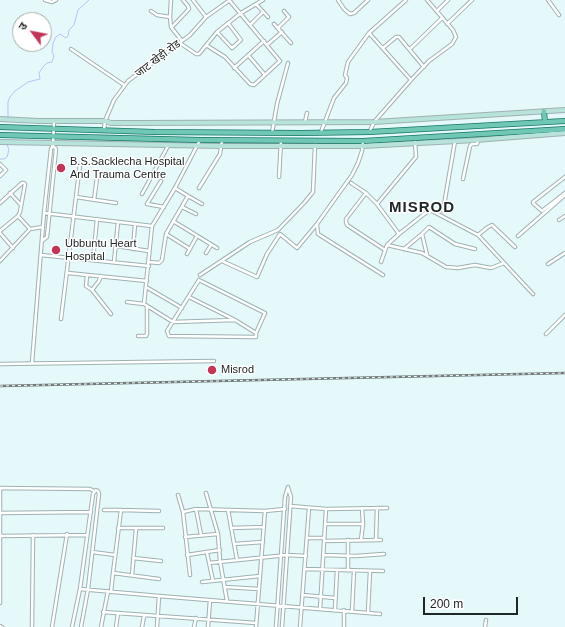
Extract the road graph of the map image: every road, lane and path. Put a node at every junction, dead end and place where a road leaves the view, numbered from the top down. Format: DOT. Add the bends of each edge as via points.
graph roads {
  1 [pos="45,0"];
  2 [pos="56,0"];
  3 [pos="171,0"];
  4 [pos="183,0"];
  5 [pos="194,0"];
  6 [pos="230,0"];
  7 [pos="263,0"];
  8 [pos="338,0"];
  9 [pos="368,0"];
  10 [pos="406,0"];
  11 [pos="427,0"];
  12 [pos="448,0"];
  13 [pos="472,0"];
  14 [pos="548,0"];
  15 [pos="50,1"];
  16 [pos="256,4"];
  17 [pos="151,11"];
  18 [pos="284,11"];
  19 [pos="437,11"];
  20 [pos="263,12"];
  21 [pos="241,13"];
  22 [pos="560,16"];
  23 [pos="170,17"];
  24 [pos="206,17"];
  25 [pos="268,17"];
  26 [pos="442,18"];
  27 [pos="228,23"];
  28 [pos="250,24"];
  29 [pos="274,24"];
  30 [pos="447,24"];
  31 [pos="172,27"];
  32 [pos="278,28"];
  33 [pos="217,32"];
  34 [pos="282,32"];
  35 [pos="369,33"];
  36 [pos="264,41"];
  37 [pos="181,42"];
  38 [pos="291,43"];
  39 [pos="206,45"];
  40 [pos="267,45"];
  41 [pos="383,48"];
  42 [pos="71,49"];
  43 [pos="410,50"];
  44 [pos="248,55"];
  45 [pos="288,63"];
  46 [pos="424,67"];
  47 [pos="234,68"];
  48 [pos="265,75"];
  49 [pos="411,80"];
  50 [pos="124,85"];
  51 [pos="565,110"];
  52 [pos="544,112"];
  53 [pos="307,113"];
  54 [pos="1,119"];
  55 [pos="54,121"];
  56 [pos="105,121"];
  57 [pos="565,121"];
  58 [pos="324,122"];
  59 [pos="374,122"];
  60 [pos="545,122"];
  61 [pos="273,123"];
  62 [pos="305,123"];
  63 [pos="0,127"];
  64 [pos="53,129"];
  65 [pos="565,129"];
  66 [pos="104,130"];
  67 [pos="320,132"];
  68 [pos="370,132"];
  69 [pos="565,133"];
  70 [pos="272,134"];
  71 [pos="472,134"];
  72 [pos="0,135"];
  73 [pos="53,136"];
  74 [pos="414,140"];
  75 [pos="455,140"];
  76 [pos="472,140"];
  77 [pos="478,140"];
  78 [pos="2,142"];
  79 [pos="199,143"];
  80 [pos="222,143"];
  81 [pos="315,143"];
  82 [pos="363,143"];
  83 [pos="53,144"];
  84 [pos="281,144"];
  85 [pos="169,145"];
  86 [pos="0,164"];
  87 [pos="80,164"];
  88 [pos="0,176"];
  89 [pos="279,177"];
  90 [pos="565,177"];
  91 [pos="97,178"];
  92 [pos="463,179"];
  93 [pos="161,182"];
  94 [pos="351,183"];
  95 [pos="175,188"];
  96 [pos="199,188"];
  97 [pos="10,193"];
  98 [pos="366,193"];
  99 [pos="142,194"];
  100 [pos="565,194"];
  101 [pos="188,196"];
  102 [pos="76,197"];
  103 [pos="1,200"];
  104 [pos="94,200"];
  105 [pos="116,203"];
  106 [pos="202,204"];
  107 [pos="377,204"];
  108 [pos="21,205"];
  109 [pos="164,207"];
  110 [pos="182,207"];
  111 [pos="443,211"];
  112 [pos="44,213"];
  113 [pos="49,214"];
  114 [pos="196,214"];
  115 [pos="18,216"];
  116 [pos="73,216"];
  117 [pos="565,216"];
  118 [pos="97,219"];
  119 [pos="559,220"];
  120 [pos="173,221"];
  121 [pos="118,222"];
  122 [pos="135,224"];
  123 [pos="317,224"];
  124 [pos="152,226"];
  125 [pos="43,227"];
  126 [pos="30,229"];
  127 [pos="0,232"];
  128 [pos="166,234"];
  129 [pos="399,234"];
  130 [pos="422,234"];
  131 [pos="478,235"];
  132 [pos="197,236"];
  133 [pos="518,236"];
  134 [pos="42,242"];
  135 [pos="211,244"];
  136 [pos="387,245"];
  137 [pos="116,246"];
  138 [pos="515,247"];
  139 [pos="13,248"];
  140 [pos="217,248"];
  141 [pos="475,248"];
  142 [pos="133,249"];
  143 [pos="190,249"];
  144 [pos="404,249"];
  145 [pos="385,250"];
  146 [pos="149,251"];
  147 [pos="206,253"];
  148 [pos="186,254"];
  149 [pos="40,255"];
  150 [pos="564,255"];
  151 [pos="427,256"];
  152 [pos="69,258"];
  153 [pos="93,260"];
  154 [pos="0,261"];
  155 [pos="222,261"];
  156 [pos="114,262"];
  157 [pos="381,262"];
  158 [pos="504,263"];
  159 [pos="149,264"];
  160 [pos="548,264"];
  161 [pos="68,272"];
  162 [pos="87,274"];
  163 [pos="200,275"];
  164 [pos="383,275"];
  165 [pos="101,276"];
  166 [pos="147,281"];
  167 [pos="146,287"];
  168 [pos="92,290"];
  169 [pos="533,294"];
  170 [pos="189,297"];
  171 [pos="127,302"];
  172 [pos="146,305"];
  173 [pos="182,308"];
  174 [pos="111,314"];
  175 [pos="565,315"];
  176 [pos="61,319"];
  177 [pos="235,320"];
  178 [pos="172,322"];
  179 [pos="256,333"];
  180 [pos="546,334"];
  181 [pos="138,336"];
  182 [pos="214,361"];
  183 [pos="32,363"];
  184 [pos="0,364"];
  185 [pos="94,491"];
  186 [pos="206,493"];
  187 [pos="178,495"];
  188 [pos="290,506"];
  189 [pos="309,508"];
  190 [pos="362,508"];
  191 [pos="377,508"];
  192 [pos="386,508"];
  193 [pos="196,509"];
  194 [pos="326,509"];
  195 [pos="104,510"];
  196 [pos="121,510"];
  197 [pos="211,510"];
  198 [pos="228,510"];
  199 [pos="285,510"];
  200 [pos="159,511"];
  201 [pos="265,511"];
  202 [pos="91,512"];
  203 [pos="183,512"];
  204 [pos="0,513"];
  205 [pos="325,524"];
  206 [pos="362,524"];
  207 [pos="118,528"];
  208 [pos="163,528"];
  209 [pos="231,528"];
  210 [pos="264,528"];
  211 [pos="136,529"];
  212 [pos="67,534"];
  213 [pos="218,534"];
  214 [pos="34,535"];
  215 [pos="88,535"];
  216 [pos="201,535"];
  217 [pos="0,536"];
  218 [pos="185,537"];
  219 [pos="307,538"];
  220 [pos="324,540"];
  221 [pos="348,540"];
  222 [pos="361,540"];
  223 [pos="376,540"];
  224 [pos="382,540"];
  225 [pos="263,542"];
  226 [pos="234,544"];
  227 [pos="220,550"];
  228 [pos="92,552"];
  229 [pos="207,553"];
  230 [pos="187,554"];
  231 [pos="323,554"];
  232 [pos="384,554"];
  233 [pos="115,555"];
  234 [pos="281,555"];
  235 [pos="287,555"];
  236 [pos="349,555"];
  237 [pos="306,556"];
  238 [pos="262,557"];
  239 [pos="133,558"];
  240 [pos="237,560"];
  241 [pos="161,561"];
  242 [pos="220,561"];
  243 [pos="209,563"];
  244 [pos="305,569"];
  245 [pos="322,570"];
  246 [pos="337,570"];
  247 [pos="348,571"];
  248 [pos="354,571"];
  249 [pos="370,571"];
  250 [pos="383,571"];
  251 [pos="114,573"];
  252 [pos="132,575"];
  253 [pos="190,576"];
  254 [pos="260,576"];
  255 [pos="159,579"];
  256 [pos="224,580"];
  257 [pos="213,581"];
  258 [pos="202,582"];
  259 [pos="224,587"];
  260 [pos="80,589"];
  261 [pos="88,589"];
  262 [pos="259,589"];
  263 [pos="108,591"];
  264 [pos="112,592"];
  265 [pos="303,595"];
  266 [pos="159,596"];
  267 [pos="321,596"];
  268 [pos="335,598"];
  269 [pos="210,600"];
  270 [pos="227,601"];
  271 [pos="0,603"];
  272 [pos="258,604"];
  273 [pos="278,605"];
  274 [pos="284,605"];
  275 [pos="302,607"];
  276 [pos="320,609"];
  277 [pos="335,609"];
  278 [pos="344,610"];
  279 [pos="352,611"];
  280 [pos="103,612"];
  281 [pos="118,613"];
  282 [pos="368,613"];
  283 [pos="380,614"];
  284 [pos="144,616"];
  285 [pos="158,616"];
  286 [pos="196,618"];
  287 [pos="208,619"];
  288 [pos="486,620"];
  289 [pos="241,622"];
  290 [pos="256,623"];
  291 [pos="32,627"];
  292 [pos="52,627"];
  293 [pos="72,627"];
  294 [pos="81,627"];
  295 [pos="101,627"];
  296 [pos="116,627"];
  297 [pos="142,627"];
  298 [pos="157,627"];
  299 [pos="194,627"];
  300 [pos="208,627"];
  301 [pos="240,627"];
  302 [pos="256,627"];
  303 [pos="276,627"];
  304 [pos="282,627"];
  305 [pos="300,627"];
  306 [pos="344,627"];
  307 [pos="485,627"];
  1 -- 15 [label="street"];
  2 -- 15 [label="street"];
  3 -- 23 [label="street"];
  4 -- 31 [label="street" via="189,9"];
  5 -- 24 [label="street"];
  6 -- 21 [label="street"];
  6 -- 24 [label="street, जाट खेड़ी रोड"];
  7 -- 16 [label="street"];
  8 -- 9 [label="street" via="350,14"];
  10 -- 35 [label="street"];
  11 -- 19 [label="street"];
  12 -- 19 [label="street"];
  13 -- 30 [label="street"];
  14 -- 22 [label="street"];
  16 -- 20 [label="street"];
  16 -- 21 [label="street"];
  17 -- 23 [label="street" via="156,15"];
  18 -- 32 [label="street" via="289,17"];
  19 -- 26 [label="street"];
  20 -- 25 [label="street"];
  20 -- 28 [label="street"];
  21 -- 27 [label="street"];
  21 -- 28 [label="street"];
  23 -- 31 [label="street"];
  24 -- 37 [label="street, जाट खेड़ी रोड"];
  26 -- 30 [label="street"];
  26 -- 43 [label="street"];
  27 -- 33 [label="street"];
  27 -- 33 [label="street" via="241,40 232,48"];
  28 -- 36 [label="street"];
  29 -- 32 [label="street"];
  30 -- 46 [label="street" via="456,37 452,44"];
  31 -- 37 [label="street"];
  32 -- 34 [label="street"];
  33 -- 39 [label="street"];
  34 -- 38 [label="street"];
  34 -- 40 [label="street"];
  35 -- 41 [label="street"];
  35 -- 58 [label="street" via="350,58 345,75 346,83 334,98"];
  36 -- 40 [label="street"];
  36 -- 44 [label="street"];
  37 -- 39 [label="street" via="198,55"];
  37 -- 50 [label="street, जाट खेड़ी रोड"];
  39 -- 47 [label="street" via="225,58"];
  40 -- 48 [label="street" via="280,61"];
  41 -- 43 [label="street" via="397,36"];
  41 -- 49 [label="street"];
  42 -- 50 [label="street"];
  43 -- 46 [label="street"];
  44 -- 47 [label="street"];
  44 -- 48 [label="street"];
  45 -- 61 [label="street"];
  46 -- 49 [label="street"];
  47 -- 48 [label="street" via="254,85"];
  49 -- 59 [label="street"];
  50 -- 56 [label="street, जाट खेड़ी रोड"];
  51 -- 52 [label="street"];
  52 -- 59 [label="street"];
  52 -- 60 [label="main road"];
  53 -- 62 [label="street"];
  54 -- 55 [label="street"];
  55 -- 56 [label="street"];
  55 -- 64 [label="street"];
  56 -- 61 [label="street"];
  56 -- 66 [label="street, जाट खेड़ी रोड"];
  57 -- 60 [label="main road"];
  58 -- 59 [label="street"];
  58 -- 62 [label="street"];
  58 -- 67 [label="street"];
  59 -- 68 [label="street"];
  60 -- 68 [label="main road"];
  61 -- 62 [label="street"];
  61 -- 70 [label="street"];
  63 -- 64 [label="main road"];
  64 -- 66 [label="main road"];
  64 -- 73 [label="street"];
  65 -- 71 [label="main road"];
  66 -- 70 [label="main road"];
  67 -- 68 [label="main road"];
  67 -- 70 [label="main road"];
  69 -- 77 [label="street"];
  71 -- 74 [label="main road"];
  71 -- 76 [label="main road"];
  72 -- 73 [label="main road"];
  73 -- 79 [label="main road"];
  73 -- 83 [label="street"];
  74 -- 75 [label="street"];
  74 -- 82 [label="main road"];
  74 -- 107 [label="street" via="416,157"];
  75 -- 76 [label="street"];
  75 -- 111 [label="street"];
  76 -- 77 [label="street"];
  77 -- 92 [label="street" via="477,144 470,146"];
  78 -- 83 [label="street"];
  79 -- 80 [label="main road"];
  79 -- 85 [label="street"];
  79 -- 95 [label="street"];
  80 -- 84 [label="main road"];
  80 -- 96 [label="street" via="220,154"];
  81 -- 82 [label="main road"];
  81 -- 84 [label="main road"];
  81 -- 155 [label="street" via="313,192 278,230 250,242"];
  82 -- 123 [label="street" via="352,175"];
  83 -- 85 [label="street"];
  83 -- 112 [label="street"];
  83 -- 113 [label="street" via="56,150"];
  84 -- 89 [label="street"];
  85 -- 99 [label="street"];
  86 -- 88 [label="street" via="6,170"];
  87 -- 102 [label="street"];
  90 -- 100 [label="street" via="533,203 542,211"];
  91 -- 104 [label="street"];
  93 -- 109 [label="street" via="147,204"];
  94 -- 98 [label="street"];
  95 -- 101 [label="street"];
  95 -- 109 [label="street"];
  97 -- 103 [label="street"];
  97 -- 108 [label="street"];
  97 -- 108 [label="street" via="22,182 25,184"];
  98 -- 107 [label="street"];
  98 -- 145 [label="street" via="346,222"];
  100 -- 133 [label="street"];
  101 -- 106 [label="street"];
  101 -- 110 [label="street"];
  102 -- 104 [label="street"];
  102 -- 116 [label="street"];
  104 -- 105 [label="street"];
  107 -- 129 [label="street"];
  108 -- 115 [label="street"];
  109 -- 124 [label="street"];
  110 -- 114 [label="street"];
  110 -- 120 [label="street"];
  112 -- 113 [label="street"];
  112 -- 125 [label="street"];
  113 -- 116 [label="street"];
  113 -- 134 [label="street" via="47,237"];
  115 -- 126 [label="street"];
  115 -- 127 [label="street"];
  116 -- 118 [label="street"];
  116 -- 152 [label="street"];
  117 -- 119 [label="street"];
  118 -- 121 [label="street"];
  118 -- 153 [label="street"];
  120 -- 128 [label="street"];
  120 -- 132 [label="street"];
  121 -- 122 [label="street"];
  121 -- 137 [label="street"];
  122 -- 124 [label="street"];
  122 -- 142 [label="street"];
  123 -- 155 [label="street" via="297,248 280,234 267,254 257,277"];
  123 -- 164 [label="street" via="318,234"];
  124 -- 146 [label="street"];
  125 -- 126 [label="street"];
  125 -- 134 [label="street"];
  126 -- 139 [label="street"];
  127 -- 139 [label="street"];
  128 -- 143 [label="street"];
  128 -- 159 [label="street" via="162,260"];
  129 -- 131 [label="street" via="428,211 432,211"];
  129 -- 136 [label="street"];
  130 -- 141 [label="street" via="429,227 455,244"];
  130 -- 144 [label="street"];
  130 -- 151 [label="street"];
  131 -- 138 [label="street" via="488,226 492,226"];
  131 -- 158 [label="street"];
  132 -- 135 [label="street"];
  132 -- 143 [label="street"];
  134 -- 149 [label="street"];
  135 -- 140 [label="street"];
  135 -- 147 [label="street"];
  136 -- 144 [label="street"];
  136 -- 145 [label="street"];
  137 -- 142 [label="street"];
  137 -- 156 [label="street"];
  139 -- 154 [label="street"];
  142 -- 146 [label="street"];
  143 -- 148 [label="street"];
  144 -- 151 [label="street"];
  145 -- 157 [label="street"];
  146 -- 159 [label="street"];
  149 -- 152 [label="street"];
  149 -- 183 [label="street"];
  150 -- 160 [label="street"];
  151 -- 158 [label="street" via="446,267 475,265 491,268"];
  152 -- 153 [label="street"];
  152 -- 161 [label="street"];
  153 -- 156 [label="street"];
  155 -- 163 [label="street"];
  156 -- 159 [label="street"];
  158 -- 169 [label="street"];
  159 -- 166 [label="street"];
  161 -- 162 [label="street"];
  161 -- 176 [label="street"];
  162 -- 165 [label="street"];
  162 -- 168 [label="street" via="86,286"];
  165 -- 166 [label="street"];
  165 -- 168 [label="street"];
  166 -- 167 [label="street"];
  167 -- 172 [label="street"];
  167 -- 173 [label="street"];
  168 -- 174 [label="street"];
  170 -- 173 [label="street"];
  170 -- 177 [label="street"];
  170 -- 179 [label="street" via="199,280 265,313"];
  171 -- 172 [label="street"];
  172 -- 178 [label="street"];
  172 -- 181 [label="street" via="147,334"];
  173 -- 178 [label="street"];
  175 -- 180 [label="street"];
  177 -- 178 [label="street"];
  177 -- 179 [label="street"];
  178 -- 179 [label="street" via="167,331 169,336 256,337"];
  182 -- 183 [label="street"];
  183 -- 184 [label="street"];
  185 -- 202 [label="street"];
  185 -- 204 [label="street" via="0,488"];
  185 -- 228 [label="street" via="97,490 99,494"];
  186 -- 197 [label="street"];
  187 -- 203 [label="street"];
  188 -- 189 [label="street"];
  188 -- 199 [label="street" via="288,487"];
  188 -- 235 [label="street"];
  189 -- 194 [label="street"];
  189 -- 219 [label="street"];
  190 -- 191 [label="street"];
  190 -- 194 [label="street"];
  190 -- 206 [label="street"];
  191 -- 192 [label="street"];
  191 -- 223 [label="street"];
  193 -- 197 [label="street"];
  193 -- 203 [label="street"];
  193 -- 216 [label="street"];
  194 -- 205 [label="street"];
  195 -- 196 [label="street"];
  196 -- 200 [label="street"];
  196 -- 207 [label="street"];
  197 -- 198 [label="street"];
  197 -- 213 [label="street"];
  198 -- 201 [label="street"];
  198 -- 209 [label="street"];
  199 -- 201 [label="street"];
  199 -- 234 [label="street"];
  201 -- 210 [label="street"];
  202 -- 204 [label="street"];
  202 -- 215 [label="street"];
  203 -- 218 [label="street"];
  204 -- 217 [label="street"];
  205 -- 206 [label="street"];
  205 -- 220 [label="street"];
  206 -- 222 [label="street"];
  207 -- 211 [label="street"];
  207 -- 233 [label="street"];
  208 -- 211 [label="street"];
  209 -- 210 [label="street"];
  209 -- 226 [label="street"];
  210 -- 225 [label="street"];
  211 -- 239 [label="street"];
  212 -- 214 [label="street"];
  212 -- 215 [label="street"];
  212 -- 292 [label="street"];
  213 -- 216 [label="street"];
  213 -- 227 [label="street"];
  214 -- 217 [label="street"];
  214 -- 291 [label="street"];
  215 -- 260 [label="street"];
  216 -- 218 [label="street"];
  217 -- 271 [label="street"];
  218 -- 230 [label="street"];
  219 -- 220 [label="street"];
  219 -- 237 [label="street"];
  220 -- 221 [label="street"];
  220 -- 231 [label="street"];
  221 -- 222 [label="street"];
  221 -- 236 [label="street"];
  222 -- 223 [label="street"];
  223 -- 224 [label="street"];
  225 -- 226 [label="street"];
  225 -- 238 [label="street"];
  226 -- 240 [label="street"];
  227 -- 229 [label="street"];
  227 -- 242 [label="street"];
  228 -- 233 [label="street"];
  228 -- 261 [label="street"];
  229 -- 230 [label="street"];
  229 -- 243 [label="street"];
  230 -- 253 [label="street"];
  231 -- 236 [label="street"];
  231 -- 245 [label="street"];
  232 -- 236 [label="street"];
  233 -- 251 [label="street"];
  234 -- 235 [label="street"];
  234 -- 238 [label="street"];
  234 -- 273 [label="street"];
  235 -- 237 [label="street"];
  235 -- 274 [label="street"];
  236 -- 247 [label="street"];
  237 -- 244 [label="street"];
  238 -- 240 [label="street"];
  238 -- 254 [label="street"];
  239 -- 241 [label="street"];
  239 -- 252 [label="street"];
  240 -- 242 [label="street"];
  242 -- 243 [label="street"];
  242 -- 256 [label="street"];
  243 -- 257 [label="street"];
  244 -- 245 [label="street"];
  244 -- 265 [label="street"];
  245 -- 246 [label="street"];
  245 -- 267 [label="street"];
  246 -- 247 [label="street"];
  246 -- 268 [label="street"];
  247 -- 248 [label="street"];
  248 -- 249 [label="street"];
  248 -- 279 [label="street"];
  249 -- 250 [label="street"];
  249 -- 282 [label="street"];
  251 -- 252 [label="street"];
  251 -- 264 [label="street"];
  252 -- 255 [label="street"];
  254 -- 256 [label="street"];
  254 -- 262 [label="street"];
  256 -- 257 [label="street"];
  256 -- 259 [label="street"];
  257 -- 258 [label="street"];
  259 -- 262 [label="street"];
  259 -- 270 [label="street"];
  260 -- 261 [label="street"];
  260 -- 293 [label="street"];
  261 -- 263 [label="street"];
  261 -- 294 [label="street"];
  262 -- 272 [label="street"];
  263 -- 264 [label="street"];
  263 -- 280 [label="street"];
  264 -- 266 [label="street"];
  265 -- 267 [label="street"];
  265 -- 275 [label="street"];
  266 -- 269 [label="street"];
  266 -- 285 [label="street"];
  267 -- 268 [label="street"];
  267 -- 276 [label="street"];
  268 -- 277 [label="street"];
  269 -- 270 [label="street"];
  269 -- 287 [label="street"];
  270 -- 272 [label="street"];
  272 -- 273 [label="street"];
  272 -- 290 [label="street"];
  273 -- 274 [label="street"];
  273 -- 303 [label="street"];
  274 -- 275 [label="street"];
  274 -- 304 [label="street"];
  275 -- 276 [label="street"];
  275 -- 305 [label="street"];
  276 -- 277 [label="street"];
  277 -- 278 [label="street"];
  278 -- 279 [label="street"];
  278 -- 306 [label="street"];
  279 -- 282 [label="street"];
  280 -- 281 [label="street"];
  280 -- 295 [label="street"];
  281 -- 284 [label="street"];
  281 -- 296 [label="street"];
  282 -- 283 [label="street"];
  284 -- 285 [label="street"];
  284 -- 297 [label="street"];
  285 -- 286 [label="street"];
  285 -- 298 [label="street"];
  286 -- 287 [label="street"];
  286 -- 299 [label="street"];
  287 -- 289 [label="street"];
  287 -- 300 [label="street"];
  288 -- 307 [label="street"];
  289 -- 290 [label="street"];
  289 -- 301 [label="street"];
  290 -- 302 [label="street"];
}
